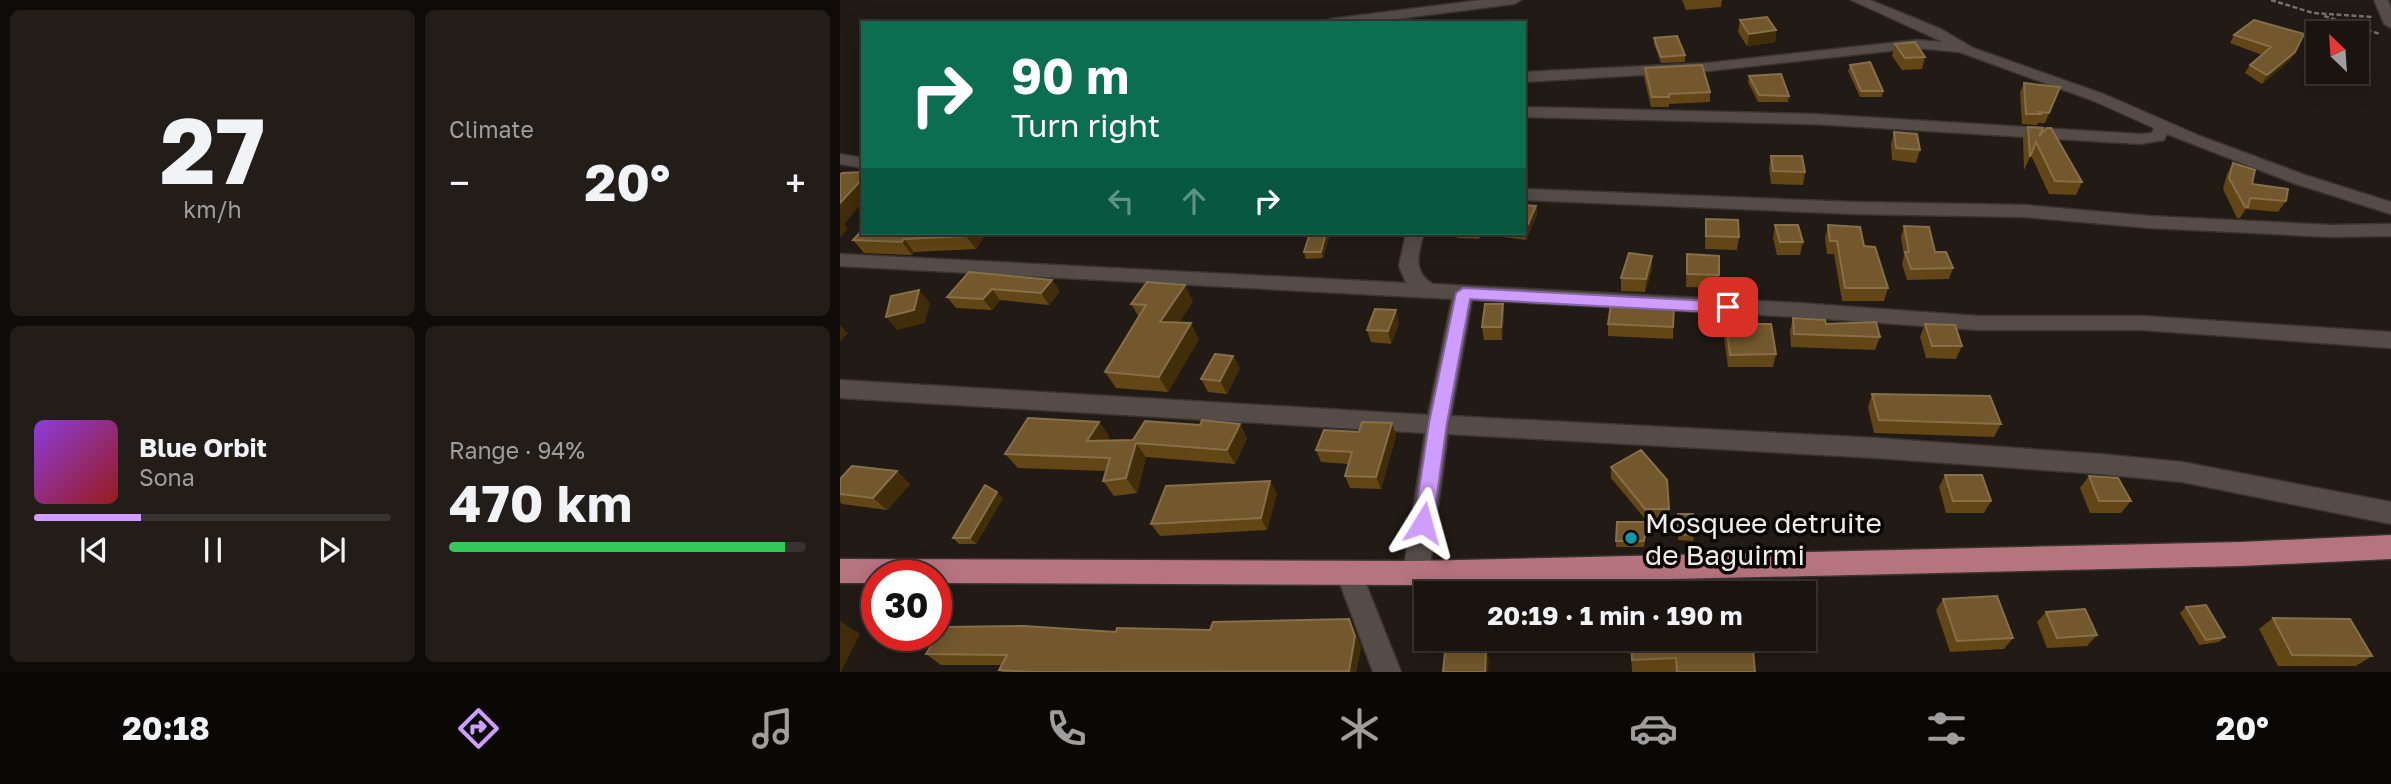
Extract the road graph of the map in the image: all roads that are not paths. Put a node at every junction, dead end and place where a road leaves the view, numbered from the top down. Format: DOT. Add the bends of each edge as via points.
graph roads {
  1 [pos="1514,0"];
  2 [pos="1857,0"];
  3 [pos="2381,0"];
  4 [pos="1488,2"];
  5 [pos="1467,4"];
  6 [pos="1427,17"];
  7 [pos="1362,21"];
  8 [pos="2387,25"];
  9 [pos="1936,32"];
  10 [pos="1917,44"];
  11 [pos="1968,51"];
  12 [pos="1526,77"];
  13 [pos="1526,112"];
  14 [pos="2163,126"];
  15 [pos="861,148"];
  16 [pos="840,151"];
  17 [pos="840,159"];
  18 [pos="861,163"];
  19 [pos="1526,194"];
  20 [pos="2391,208"];
  21 [pos="2391,230"];
  22 [pos="1415,235"];
  23 [pos="840,260"];
  24 [pos="1428,290"];
  25 [pos="1463,293"];
  26 [pos="2391,340"];
  27 [pos="840,389"];
  28 [pos="1438,423"];
  29 [pos="2391,513"];
  30 [pos="2391,547"];
  31 [pos="840,571"];
  32 [pos="1349,573"];
  33 [pos="1416,573"];
  34 [pos="1387,672"];
  1 -- 4 [label="street"];
  2 -- 9 [label="street"];
  3 -- 8 [label="street"];
  4 -- 5 [label="street"];
  5 -- 6 [label="street"];
  6 -- 7 [label="street"];
  9 -- 10 [label="street" via="1931,40"];
  9 -- 11 [label="street"];
  10 -- 11 [label="street"];
  10 -- 12 [label="street" via="1708,67"];
  11 -- 14 [label="street" via="2100,98"];
  13 -- 14 [label="street" via="1850,120 2140,139 2158,137"];
  14 -- 20 [label="street" via="2288,176"];
  15 -- 16 [label="street"];
  17 -- 18 [label="street"];
  19 -- 21 [label="street" via="2024,211 2331,231"];
  22 -- 24 [label="street" via="1410,277"];
  23 -- 24 [label="street"];
  24 -- 25 [label="street"];
  25 -- 26 [label="street" via="1979,323 2197,325"];
  25 -- 28 [label="street"];
  27 -- 28 [label="street"];
  28 -- 29 [label="street" via="2101,464 2182,472"];
  28 -- 33 [label="street"];
  30 -- 33 [label="main road"];
  31 -- 32 [label="main road"];
  32 -- 33 [label="main road"];
  32 -- 34 [label="street"];
}
